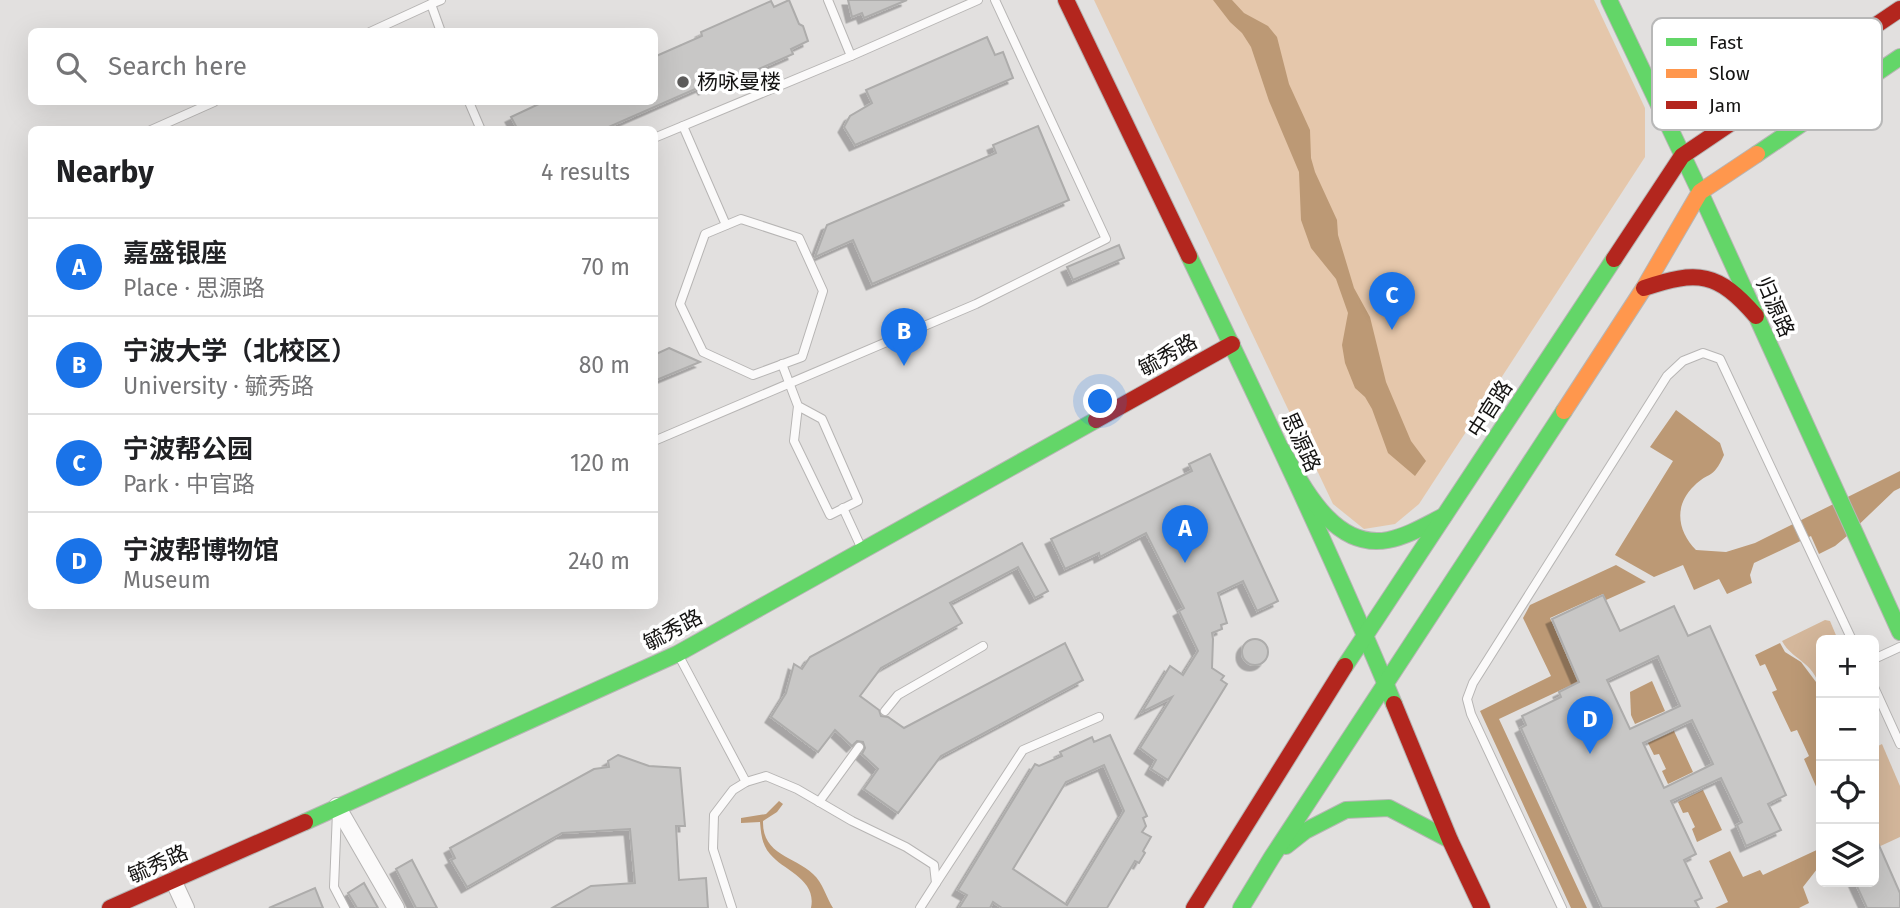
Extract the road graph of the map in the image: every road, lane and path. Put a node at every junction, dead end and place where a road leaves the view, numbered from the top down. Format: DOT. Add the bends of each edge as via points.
graph roads {
  1 [pos="441,0"];
  2 [pos="828,0"];
  3 [pos="978,0"];
  4 [pos="995,0"];
  5 [pos="1066,0"];
  6 [pos="1609,0"];
  7 [pos="431,4"];
  8 [pos="1900,9"];
  9 [pos="1882,21"];
  10 [pos="379,28"];
  11 [pos="440,28"];
  12 [pos="851,56"];
  13 [pos="1900,57"];
  14 [pos="1882,69"];
  15 [pos="1652,92"];
  16 [pos="207,105"];
  17 [pos="470,105"];
  18 [pos="160,126"];
  19 [pos="479,126"];
  20 [pos="683,126"];
  21 [pos="1670,130"];
  22 [pos="1721,130"];
  23 [pos="1792,130"];
  24 [pos="658,136"];
  25 [pos="1682,156"];
  26 [pos="1700,192"];
  27 [pos="726,225"];
  28 [pos="1644,288"];
  29 [pos="1756,316"];
  30 [pos="1232,344"];
  31 [pos="782,364"];
  32 [pos="789,383"];
  33 [pos="798,406"];
  34 [pos="658,439"];
  35 [pos="1282,450"];
  36 [pos="843,509"];
  37 [pos="1445,515"];
  38 [pos="862,549"];
  39 [pos="1900,631"];
  40 [pos="1365,634"];
  41 [pos="1850,635"];
  42 [pos="982,646"];
  43 [pos="1900,647"];
  44 [pos="677,653"];
  45 [pos="1879,657"];
  46 [pos="1385,686"];
  47 [pos="1879,698"];
  48 [pos="886,711"];
  49 [pos="1099,717"];
  50 [pos="1900,744"];
  51 [pos="859,747"];
  52 [pos="746,782"];
  53 [pos="819,802"];
  54 [pos="337,806"];
  55 [pos="1450,840"];
  56 [pos="1272,857"];
  57 [pos="173,880"];
  58 [pos="936,883"];
  59 [pos="110,908"];
  60 [pos="186,908"];
  61 [pos="345,908"];
  62 [pos="396,908"];
  63 [pos="732,908"];
  64 [pos="920,908"];
  65 [pos="1194,908"];
  66 [pos="1241,908"];
  67 [pos="1482,908"];
  68 [pos="1562,908"];
  1 -- 7 [label="lane"];
  2 -- 12 [label="lane"];
  3 -- 12 [label="lane"];
  4 -- 32 [label="lane" via="1105,239 975,304"];
  5 -- 30 [label="street, 思源路"];
  6 -- 15 [label="street, 归源路"];
  7 -- 10 [label="lane"];
  7 -- 11 [label="lane"];
  8 -- 9 [label="street, 中官路"];
  12 -- 20 [label="lane"];
  13 -- 14 [label="street"];
  16 -- 18 [label="lane"];
  17 -- 19 [label="lane"];
  20 -- 24 [label="lane"];
  20 -- 27 [label="lane"];
  21 -- 25 [label="street, 归源路"];
  22 -- 25 [label="street, 中官路"];
  23 -- 26 [label="street"];
  25 -- 26 [label="street, 归源路"];
  25 -- 37 [label="street, 中官路"];
  26 -- 28 [label="street"];
  26 -- 29 [label="street, 归源路"];
  27 -- 31 [label="lane" via="741,219 799,238 823,291 802,356"];
  27 -- 31 [label="lane" via="705,234 680,304 703,352 753,375"];
  28 -- 29 [label="street" via="1678,277 1706,278 1730,288"];
  28 -- 46 [label="street"];
  29 -- 39 [label="street, 归源路"];
  30 -- 35 [label="street, 思源路"];
  30 -- 38 [label="street, 毓秀路"];
  31 -- 32 [label="lane"];
  32 -- 33 [label="lane"];
  32 -- 34 [label="lane"];
  33 -- 36 [label="lane" via="794,441 830,515"];
  33 -- 36 [label="lane" via="822,419 858,501"];
  35 -- 37 [label="street" via="1311,500 1347,535 1389,539"];
  35 -- 40 [label="street, 思源路"];
  36 -- 38 [label="lane"];
  37 -- 40 [label="street, 中官路"];
  38 -- 44 [label="street, 毓秀路"];
  40 -- 46 [label="street, 思源路"];
  40 -- 65 [label="street, 中官路"];
  41 -- 68 [label="lane" via="1720,359 1703,353 1683,361 1667,376 1467,699"];
  42 -- 48 [label="lane" via="898,695"];
  43 -- 45 [label="lane"];
  44 -- 52 [label="lane"];
  44 -- 54 [label="street, 毓秀路"];
  46 -- 55 [label="street, 思源路"];
  46 -- 56 [label="street"];
  47 -- 50 [label="lane"];
  49 -- 58 [label="lane" via="1023,750"];
  51 -- 53 [label="lane"];
  52 -- 53 [label="lane" via="766,776"];
  52 -- 63 [label="lane" via="733,790 714,815 713,849"];
  53 -- 58 [label="lane" via="934,865"];
  54 -- 57 [label="street, 毓秀路"];
  54 -- 61 [label="lane" via="334,887"];
  54 -- 62 [label="street"];
  55 -- 56 [label="street" via="1389,808 1346,810 1305,831"];
  55 -- 67 [label="street, 思源路"];
  56 -- 66 [label="street"];
  57 -- 59 [label="street, 毓秀路"];
  57 -- 60 [label="street"];
  58 -- 64 [label="lane"];
}
